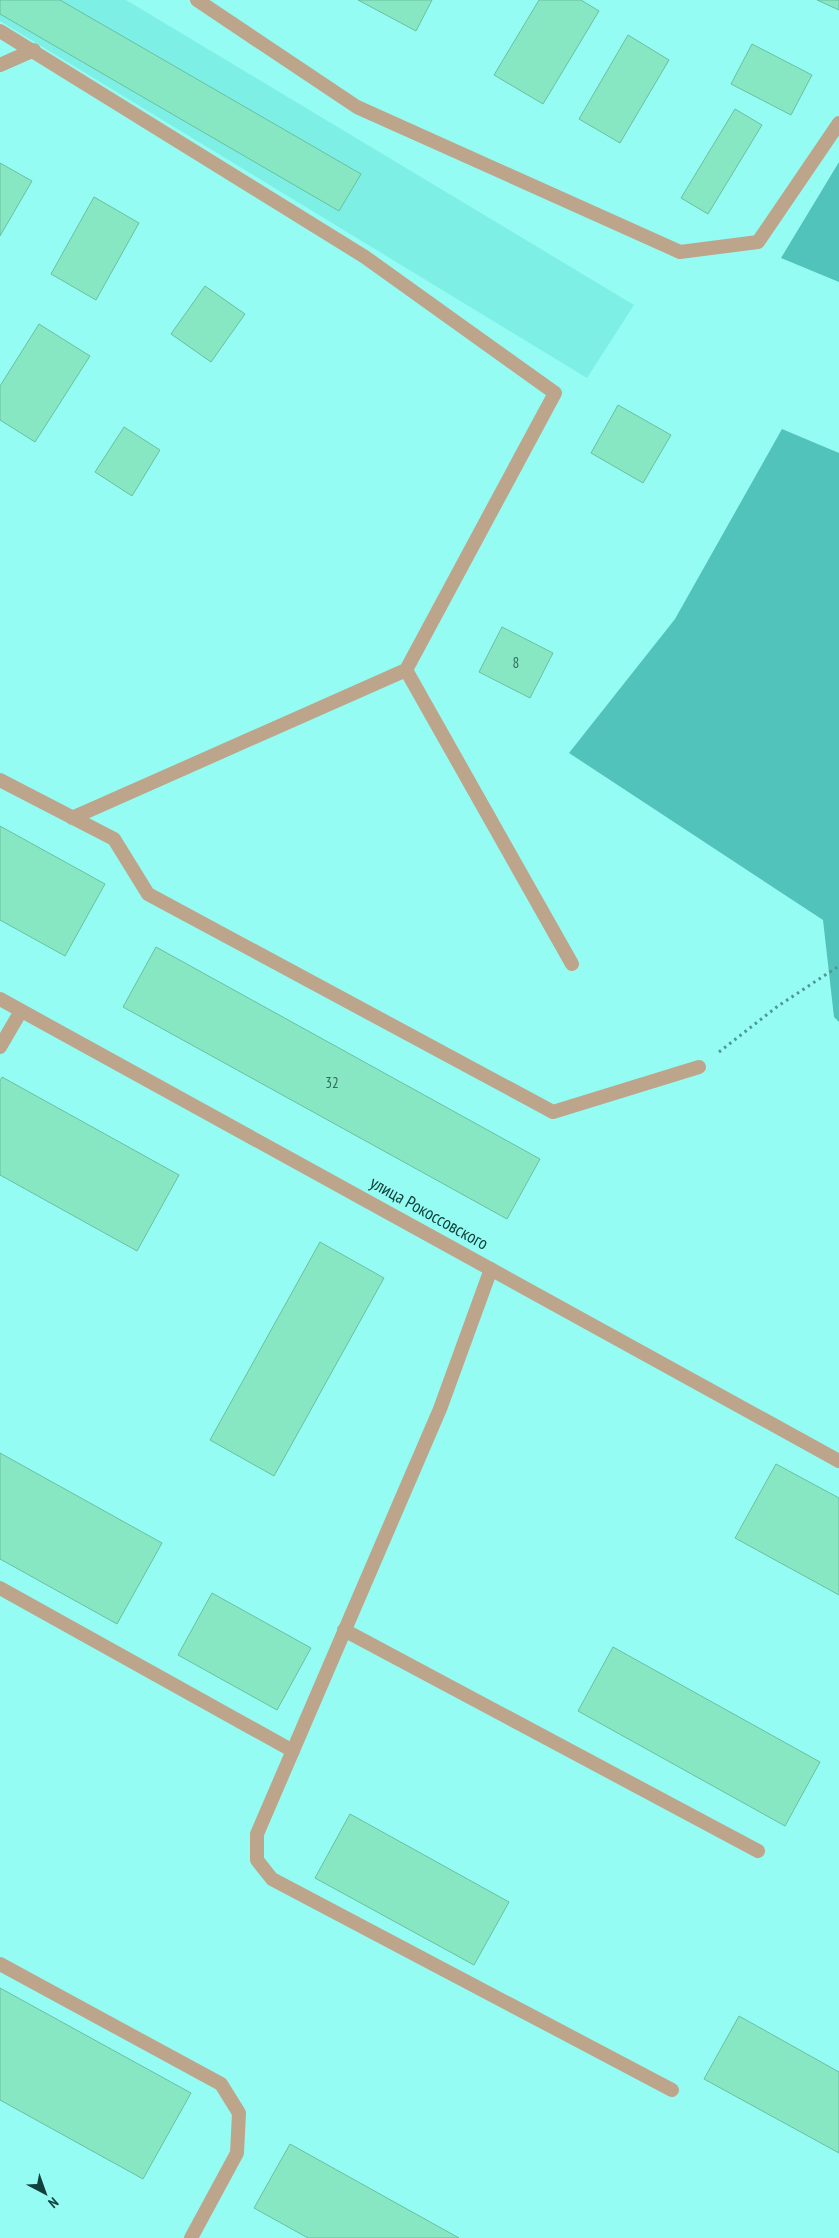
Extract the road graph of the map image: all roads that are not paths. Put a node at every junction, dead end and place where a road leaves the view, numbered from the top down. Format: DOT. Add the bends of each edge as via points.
graph roads {
  1 [pos="197,0"];
  2 [pos="0,31"];
  3 [pos="34,50"];
  4 [pos="0,65"];
  5 [pos="839,123"];
  6 [pos="406,670"];
  7 [pos="0,780"];
  8 [pos="72,818"];
  9 [pos="572,964"];
  10 [pos="0,999"];
  11 [pos="21,1011"];
  12 [pos="0,1047"];
  13 [pos="699,1067"];
  14 [pos="491,1269"];
  15 [pos="839,1460"];
  16 [pos="0,1588"];
  17 [pos="344,1630"];
  18 [pos="293,1750"];
  19 [pos="758,1852"];
  20 [pos="0,1964"];
  21 [pos="672,2090"];
  22 [pos="191,2238"];
  1 -- 5 [label="street" via="357,107 680,252 758,242"];
  2 -- 3 [label="street"];
  3 -- 4 [label="street"];
  3 -- 6 [label="street" via="365,257 555,393"];
  6 -- 8 [label="street"];
  6 -- 9 [label="street"];
  7 -- 8 [label="street"];
  8 -- 13 [label="street" via="114,839 148,894 553,1112"];
  10 -- 11 [label="street, улица Рокоссовского"];
  11 -- 12 [label="street"];
  11 -- 14 [label="street, улица Рокоссовского"];
  14 -- 15 [label="street, улица Рокоссовского"];
  14 -- 17 [label="street" via="440,1409"];
  16 -- 18 [label="street"];
  17 -- 18 [label="street"];
  17 -- 19 [label="street"];
  18 -- 21 [label="street" via="257,1834 257,1860 272,1879"];
  20 -- 22 [label="street" via="221,2084 240,2114 237,2153"];
}
